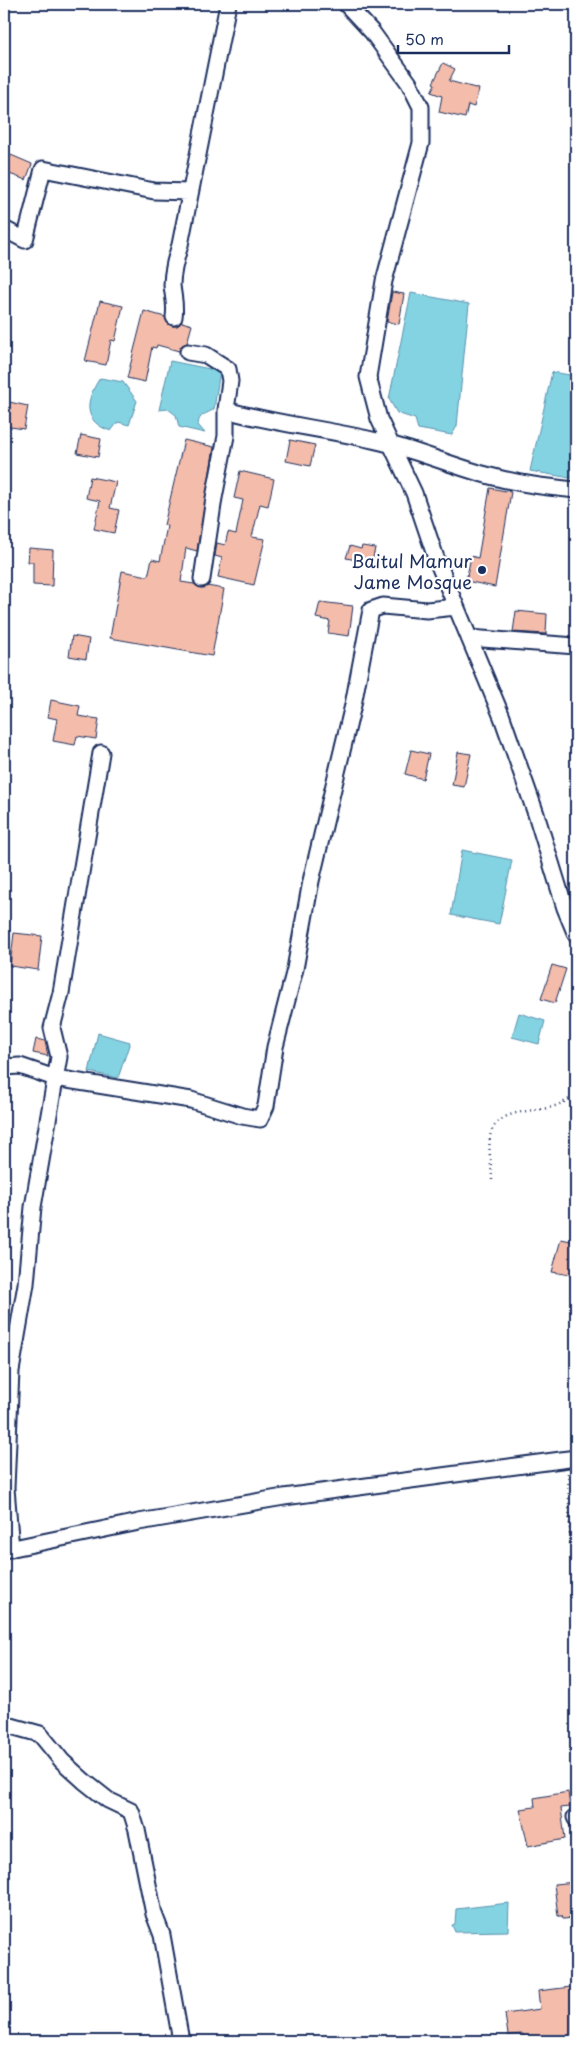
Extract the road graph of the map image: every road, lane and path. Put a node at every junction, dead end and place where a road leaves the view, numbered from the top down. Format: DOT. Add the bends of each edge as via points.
graph roads {
  1 [pos="228,4"];
  2 [pos="346,4"];
  3 [pos="189,192"];
  4 [pos="4,229"];
  5 [pos="174,317"];
  6 [pos="188,352"];
  7 [pos="226,410"];
  8 [pos="391,444"];
  9 [pos="576,490"];
  10 [pos="202,580"];
  11 [pos="456,607"];
  12 [pos="469,638"];
  13 [pos="576,646"];
  14 [pos="101,753"];
  15 [pos="576,935"];
  16 [pos="4,1067"];
  17 [pos="55,1078"];
  18 [pos="576,1094"];
  19 [pos="492,1180"];
  20 [pos="572,1459"];
  21 [pos="7,1550"];
  22 [pos="576,1666"];
  23 [pos="4,1724"];
  24 [pos="4,2034"];
  25 [pos="10,2041"];
  26 [pos="181,2041"];
  1 -- 3 [label="street"];
  2 -- 8 [label="street" via="372,32 409,83 421,107 421,142 384,280 368,377 379,419"];
  3 -- 4 [label="street" via="154,191 43,169 25,240"];
  3 -- 5 [label="street" via="173,271"];
  6 -- 7 [label="street" via="206,355 228,368 230,381"];
  7 -- 8 [label="street"];
  7 -- 10 [label="street" via="226,436"];
  8 -- 9 [label="street" via="491,477"];
  8 -- 11 [label="street" via="414,493"];
  11 -- 12 [label="street"];
  11 -- 17 [label="street" via="427,610 383,606 372,610 311,881 295,969 275,1047 266,1106 260,1119 191,1100"];
  12 -- 13 [label="street"];
  12 -- 15 [label="street" via="502,718"];
  14 -- 17 [label="street" via="61,993 52,1028 59,1058"];
  16 -- 17 [label="street" via="20,1066"];
  17 -- 21 [label="street" via="33,1207 26,1284 11,1371"];
  18 -- 19 [label="path" via="552,1107 514,1113 502,1119 491,1133"];
  20 -- 21 [label="street" via="284,1497 139,1522"];
  20 -- 22 [label="path"];
  23 -- 26 [label="street" via="40,1734 62,1761 84,1780 108,1800 131,1811 154,1914 162,1935"];
  24 -- 25 [label="path"];
}
